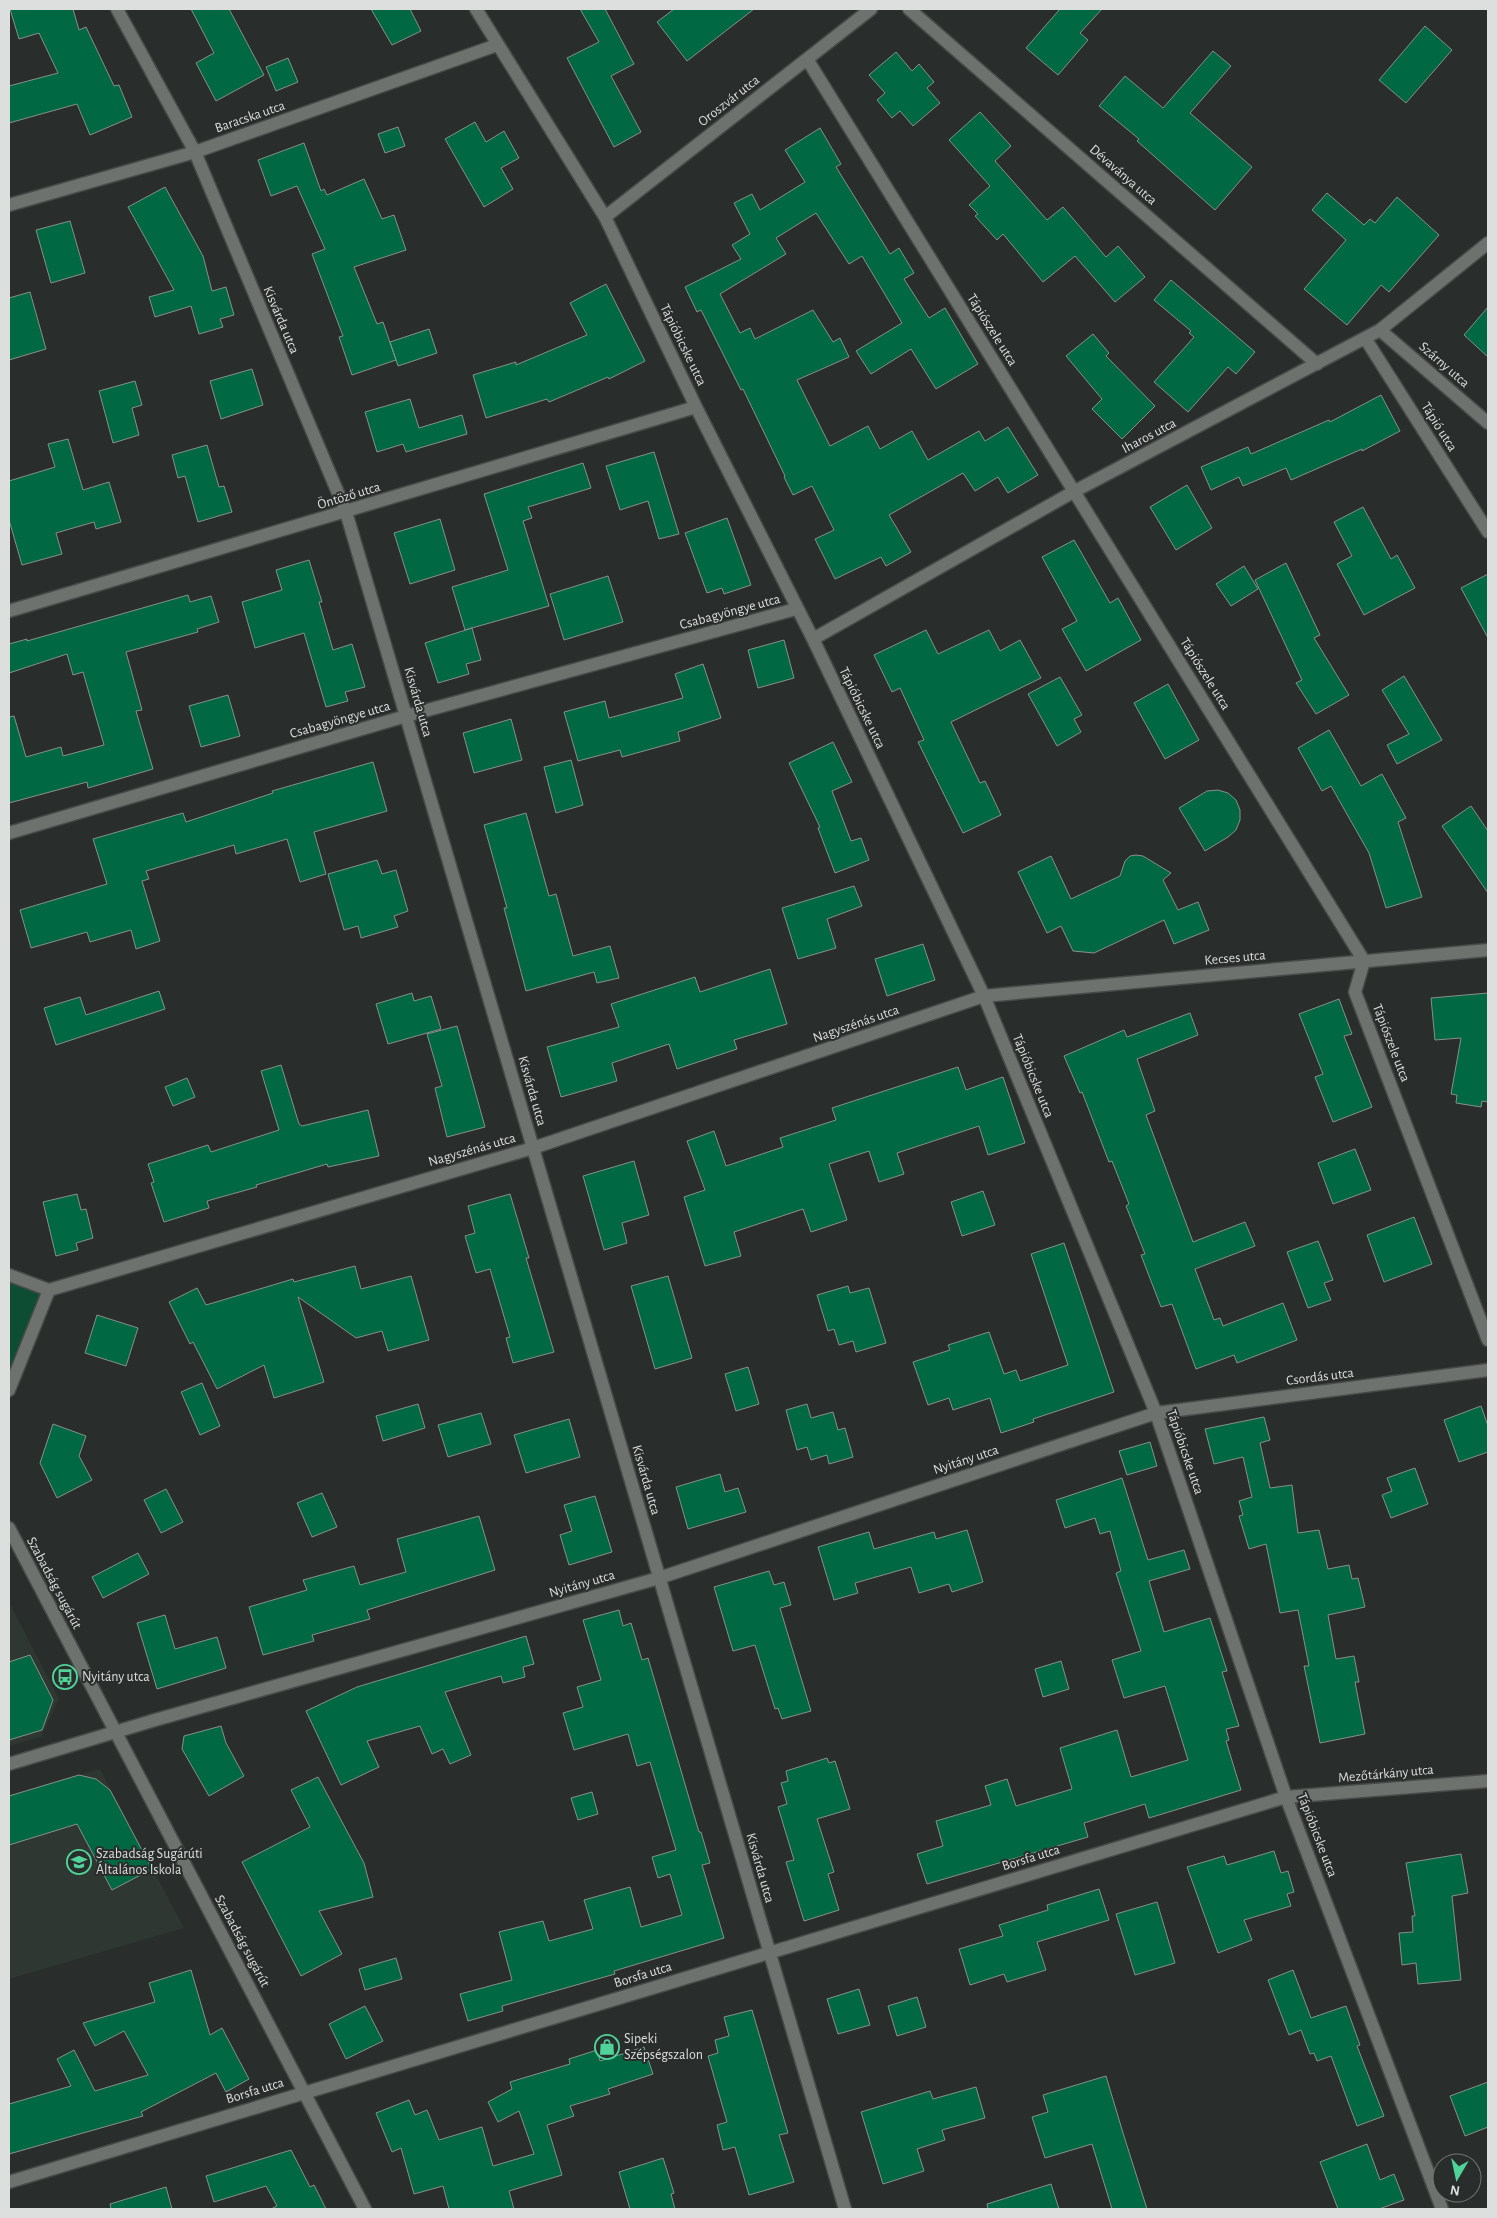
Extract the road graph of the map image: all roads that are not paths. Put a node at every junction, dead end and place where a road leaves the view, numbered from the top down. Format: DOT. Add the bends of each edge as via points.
graph roads {
  1 [pos="117,9"];
  2 [pos="476,9"];
  3 [pos="871,9"];
  4 [pos="909,9"];
  5 [pos="497,45"];
  6 [pos="807,59"];
  7 [pos="195,152"];
  8 [pos="9,205"];
  9 [pos="605,217"];
  10 [pos="1488,243"];
  11 [pos="1380,330"];
  12 [pos="1365,338"];
  13 [pos="1317,364"];
  14 [pos="696,407"];
  15 [pos="1488,423"];
  16 [pos="1075,492"];
  17 [pos="346,512"];
  18 [pos="1488,532"];
  19 [pos="796,609"];
  20 [pos="9,611"];
  21 [pos="813,639"];
  22 [pos="406,716"];
  23 [pos="9,833"];
  24 [pos="1488,950"];
  25 [pos="1364,961"];
  26 [pos="984,996"];
  27 [pos="533,1148"];
  28 [pos="9,1275"];
  29 [pos="49,1290"];
  30 [pos="1488,1340"];
  31 [pos="1488,1370"];
  32 [pos="9,1390"];
  33 [pos="1156,1413"];
  34 [pos="9,1528"];
  35 [pos="659,1578"];
  36 [pos="116,1732"];
  37 [pos="9,1764"];
  38 [pos="1488,1780"];
  39 [pos="1286,1797"];
  40 [pos="770,1953"];
  41 [pos="304,2092"];
  42 [pos="9,2182"];
  43 [pos="365,2209"];
  44 [pos="845,2209"];
  45 [pos="1442,2209"];
  1 -- 7 [label="street, Kisvárda utca"];
  2 -- 5 [label="street, Tápióbicske utca"];
  3 -- 6 [label="street, Oroszvár utca"];
  4 -- 13 [label="street, Dévaványa utca"];
  5 -- 7 [label="street, Baracska utca"];
  5 -- 9 [label="street, Tápióbicske utca"];
  6 -- 9 [label="street, Oroszvár utca"];
  6 -- 16 [label="street, Tápiószele utca"];
  7 -- 8 [label="street, Baracska utca"];
  7 -- 17 [label="street, Kisvárda utca"];
  9 -- 14 [label="street, Tápióbicske utca"];
  10 -- 11 [label="street, Iharos utca"];
  11 -- 12 [label="street, Iharos utca"];
  11 -- 15 [label="street, Szárny utca"];
  12 -- 13 [label="street, Iharos utca"];
  12 -- 18 [label="street, Tápió utca"];
  13 -- 16 [label="street, Iharos utca"];
  14 -- 17 [label="street, Öntöző utca"];
  14 -- 19 [label="street, Tápióbicske utca"];
  16 -- 21 [label="street, Iharos utca"];
  16 -- 25 [label="street, Tápiószele utca"];
  17 -- 20 [label="street, Öntöző utca"];
  17 -- 22 [label="street, Kisvárda utca"];
  19 -- 21 [label="street, Tápióbicske utca"];
  19 -- 22 [label="street, Csabagyöngye utca"];
  21 -- 26 [label="street, Tápióbicske utca"];
  22 -- 23 [label="street, Csabagyöngye utca"];
  22 -- 27 [label="street, Kisvárda utca"];
  24 -- 25 [label="street, Kecses utca"];
  25 -- 26 [label="street, Kecses utca"];
  25 -- 30 [label="street, Tápiószele utca" via="1355,992"];
  26 -- 27 [label="street, Nagyszénás utca"];
  26 -- 33 [label="street, Tápióbicske utca"];
  27 -- 29 [label="street, Nagyszénás utca"];
  27 -- 35 [label="street, Kisvárda utca"];
  28 -- 29 [label="street"];
  29 -- 32 [label="street"];
  31 -- 33 [label="street, Csordás utca"];
  33 -- 35 [label="street, Nyitány utca"];
  33 -- 39 [label="street, Tápióbicske utca"];
  34 -- 36 [label="street, Szabadság sugárút"];
  35 -- 36 [label="street, Nyitány utca"];
  35 -- 40 [label="street, Kisvárda utca"];
  36 -- 37 [label="street, Nyitány utca"];
  36 -- 41 [label="street, Szabadság sugárút"];
  38 -- 39 [label="street, Mezőtárkány utca"];
  39 -- 40 [label="street, Borsfa utca"];
  39 -- 45 [label="street, Tápióbicske utca"];
  40 -- 41 [label="street, Borsfa utca"];
  40 -- 44 [label="street, Kisvárda utca"];
  41 -- 42 [label="street, Borsfa utca"];
  41 -- 43 [label="street, Szabadság sugárút"];
}
